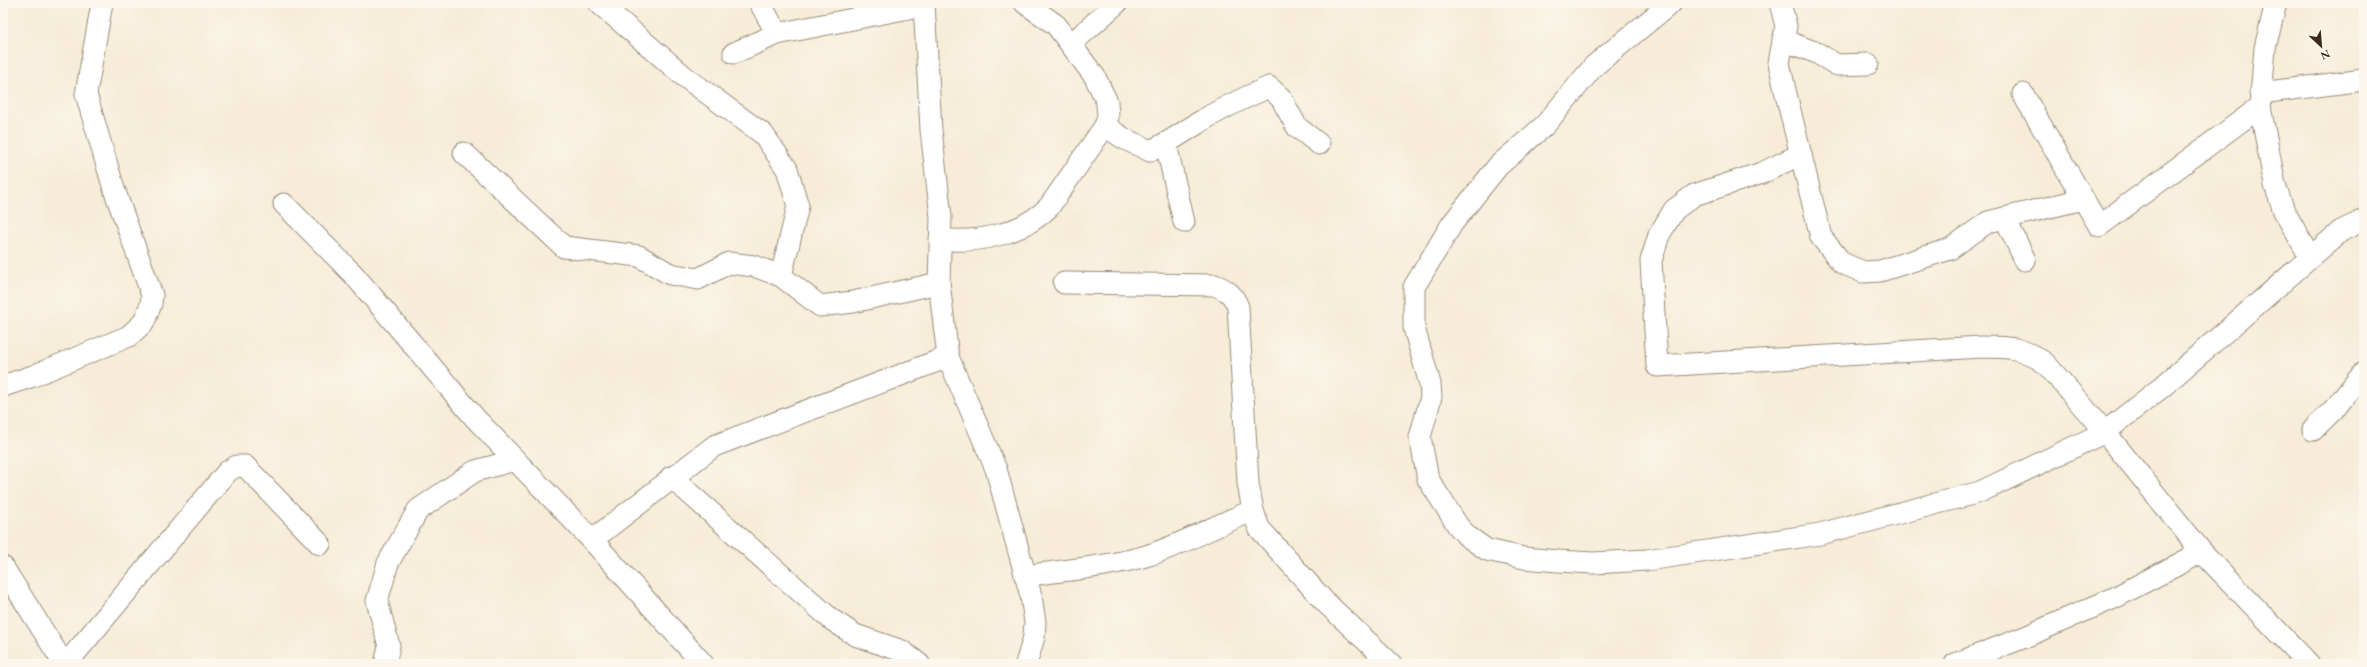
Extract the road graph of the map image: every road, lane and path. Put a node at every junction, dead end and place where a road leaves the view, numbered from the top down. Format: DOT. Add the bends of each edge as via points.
graph roads {
  1 [pos="102,3"];
  2 [pos="599,3"];
  3 [pos="760,3"];
  4 [pos="1025,3"];
  5 [pos="1117,3"];
  6 [pos="1671,3"];
  7 [pos="1780,3"];
  8 [pos="2276,3"];
  9 [pos="924,4"];
  10 [pos="777,34"];
  11 [pos="1783,40"];
  12 [pos="1071,44"];
  13 [pos="734,53"];
  14 [pos="1868,64"];
  15 [pos="2364,80"];
  16 [pos="2023,94"];
  17 [pos="2260,100"];
  18 [pos="1105,126"];
  19 [pos="1166,144"];
  20 [pos="1319,144"];
  21 [pos="464,153"];
  22 [pos="1801,154"];
  23 [pos="2083,199"];
  24 [pos="284,204"];
  25 [pos="2005,218"];
  26 [pos="2364,220"];
  27 [pos="1184,222"];
  28 [pos="940,239"];
  29 [pos="2310,257"];
  30 [pos="2026,260"];
  31 [pos="781,276"];
  32 [pos="940,283"];
  33 [pos="1064,283"];
  34 [pos="948,357"];
  35 [pos="2364,372"];
  36 [pos="3,386"];
  37 [pos="2313,430"];
  38 [pos="2105,432"];
  39 [pos="515,460"];
  40 [pos="671,477"];
  41 [pos="1253,511"];
  42 [pos="592,540"];
  43 [pos="320,544"];
  44 [pos="2202,552"];
  45 [pos="3,568"];
  46 [pos="1026,576"];
  47 [pos="65,664"];
  48 [pos="385,664"];
  49 [pos="703,664"];
  50 [pos="919,664"];
  51 [pos="1026,664"];
  52 [pos="1391,664"];
  53 [pos="1955,664"];
  54 [pos="2309,664"];
  1 -- 36 [label="street" via="86,94 114,189 152,295 151,304 144,322 129,336"];
  2 -- 31 [label="street" via="685,77 763,134 787,169 798,206"];
  3 -- 10 [label="street"];
  4 -- 12 [label="street" via="1056,25"];
  5 -- 12 [label="street"];
  6 -- 38 [label="street" via="1594,66 1545,125 1498,166 1452,224 1414,287 1414,328 1430,384 1430,397 1420,436 1428,478 1467,536 1487,550 1502,554 1593,563 1647,560 1820,534 1980,492"];
  7 -- 11 [label="street" via="1786,26"];
  8 -- 17 [label="street" via="2265,48"];
  9 -- 10 [label="street"];
  9 -- 28 [label="street" via="930,130 940,217"];
  10 -- 13 [label="street"];
  11 -- 14 [label="street" via="1817,53 1837,66"];
  11 -- 22 [label="street" via="1780,68"];
  12 -- 18 [label="street" via="1102,87 1108,107"];
  15 -- 17 [label="street"];
  16 -- 23 [label="street"];
  17 -- 23 [label="street" via="2099,226"];
  17 -- 29 [label="street" via="2275,185 2284,211"];
  18 -- 19 [label="street" via="1122,138 1150,151"];
  18 -- 28 [label="street" via="1041,216 1020,227 983,239"];
  19 -- 20 [label="street" via="1200,122 1269,87 1281,98 1297,127"];
  19 -- 27 [label="street"];
  21 -- 31 [label="street" via="564,247 639,256 670,274 698,279 729,263 754,266"];
  22 -- 25 [label="street" via="1821,236 1842,263 1864,272 1880,272 1950,249 1988,222"];
  22 -- 38 [label="street" via="1762,173 1694,195 1674,210 1659,235 1651,261 1657,366 1981,347 2021,349 2046,364"];
  23 -- 25 [label="street"];
  24 -- 39 [label="street" via="354,275 475,418"];
  25 -- 30 [label="street"];
  26 -- 29 [label="street" via="2341,231"];
  28 -- 32 [label="street"];
  29 -- 38 [label="street" via="2162,387"];
  31 -- 32 [label="street" via="820,306 853,302"];
  32 -- 34 [label="street"];
  33 -- 41 [label="street" via="1215,285 1229,291 1235,298 1238,307 1248,483"];
  34 -- 40 [label="street" via="714,446"];
  34 -- 46 [label="street" via="996,469"];
  35 -- 37 [label="street" via="2336,408"];
  38 -- 44 [label="street"];
  39 -- 42 [label="street"];
  39 -- 48 [label="street" via="475,471 418,510 388,563 376,601 389,646"];
  40 -- 42 [label="street"];
  40 -- 50 [label="street" via="841,627 870,642 902,651"];
  41 -- 46 [label="street" via="1221,522 1146,556"];
  41 -- 52 [label="street" via="1259,528 1324,601"];
  42 -- 49 [label="street"];
  43 -- 47 [label="street" via="245,466 237,466 228,471"];
  44 -- 53 [label="street" via="2114,598"];
  44 -- 54 [label="street"];
  45 -- 47 [label="street"];
  46 -- 51 [label="street" via="1032,596 1035,622 1034,637"];
}
